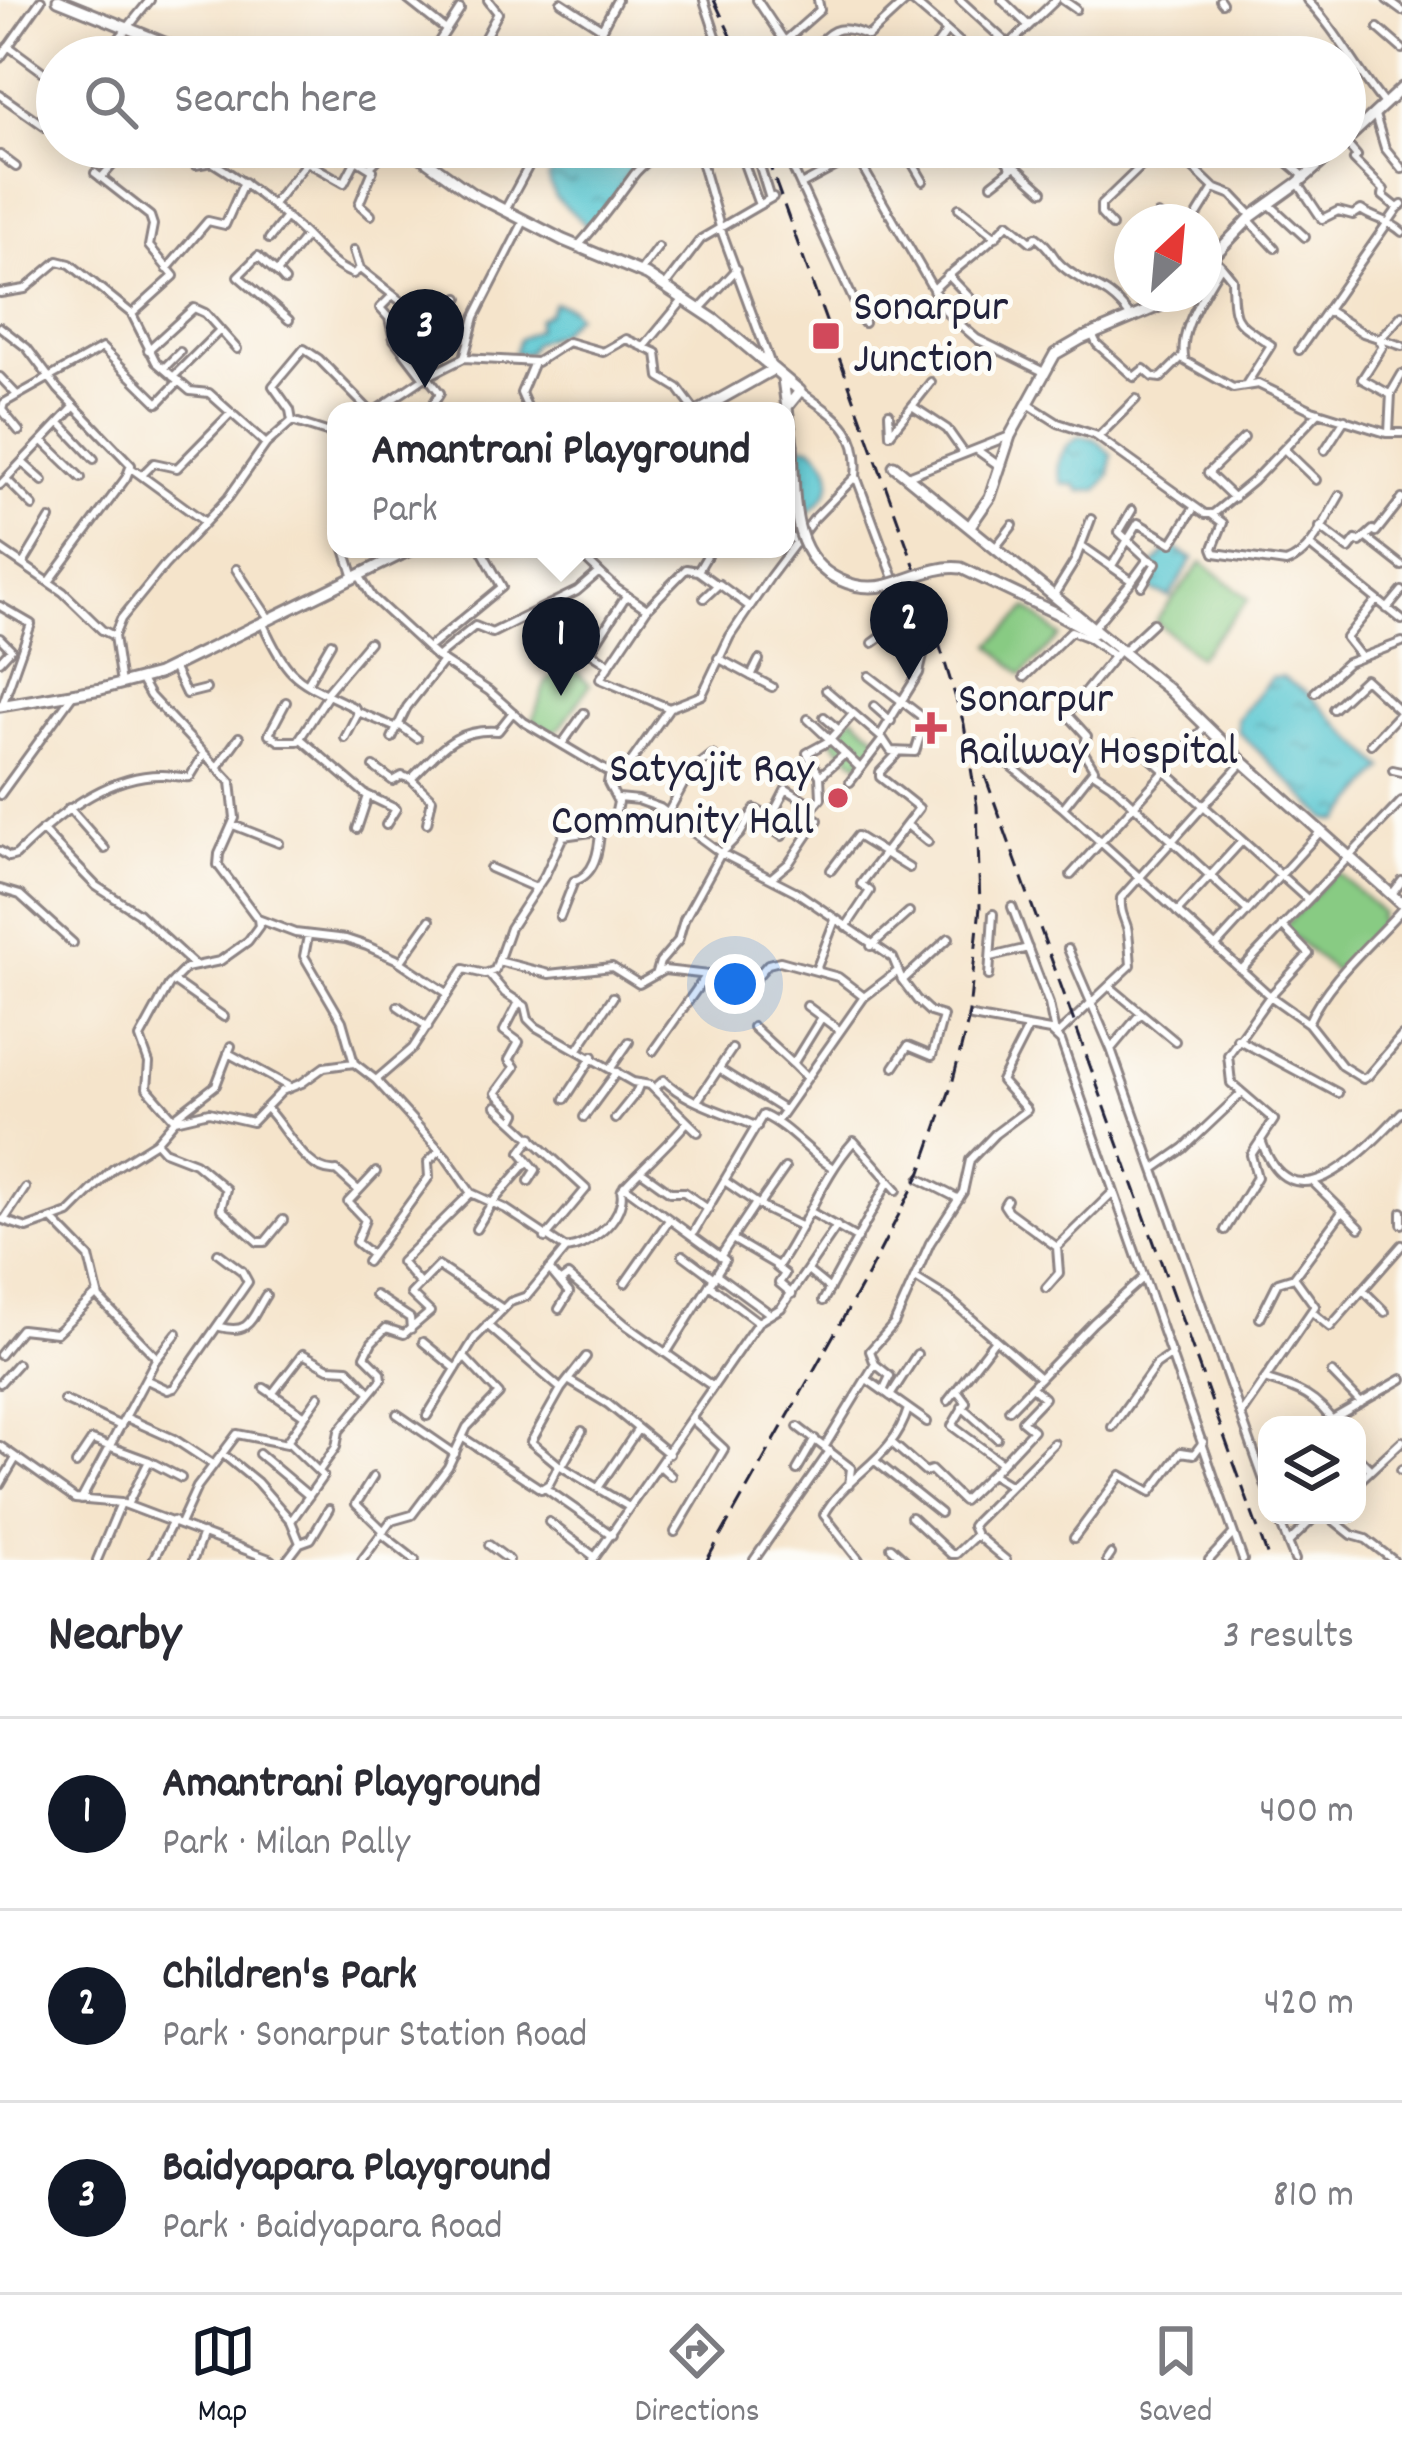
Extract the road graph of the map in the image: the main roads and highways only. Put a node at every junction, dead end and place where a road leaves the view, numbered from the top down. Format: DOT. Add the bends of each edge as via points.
graph roads {
  1 [pos="58,0"];
  2 [pos="143,36"];
  3 [pos="1402,88"];
  4 [pos="1366,119"];
  5 [pos="436,168"];
  6 [pos="1316,168"];
  7 [pos="1222,254"];
  8 [pos="1144,312"];
  9 [pos="772,370"];
  10 [pos="784,379"];
  11 [pos="713,402"];
  12 [pos="786,402"];
  13 [pos="791,402"];
  14 [pos="894,466"];
  15 [pos="795,478"];
  16 [pos="970,526"];
  17 [pos="394,558"];
  18 [pos="1118,653"];
  19 [pos="1,706"];
  20 [pos="1402,906"];
  1 -- 2 [label="main road"];
  3 -- 4 [label="main road"];
  5 -- 9 [label="main road" via="471,193 665,286"];
  6 -- 7 [label="main road" via="1250,218"];
  8 -- 16 [label="main road" via="1055,355"];
  9 -- 10 [label="main road"];
  9 -- 11 [label="main road"];
  10 -- 12 [label="main road"];
  10 -- 13 [label="main road" via="800,391"];
  14 -- 16 [label="main road"];
  15 -- 18 [label="main road, bridge" via="800,535 832,576 875,587 962,568 1094,633"];
  16 -- 18 [label="main road"];
  17 -- 19 [label="main road" via="141,680"];
  18 -- 20 [label="main road" via="1162,684"];
}
